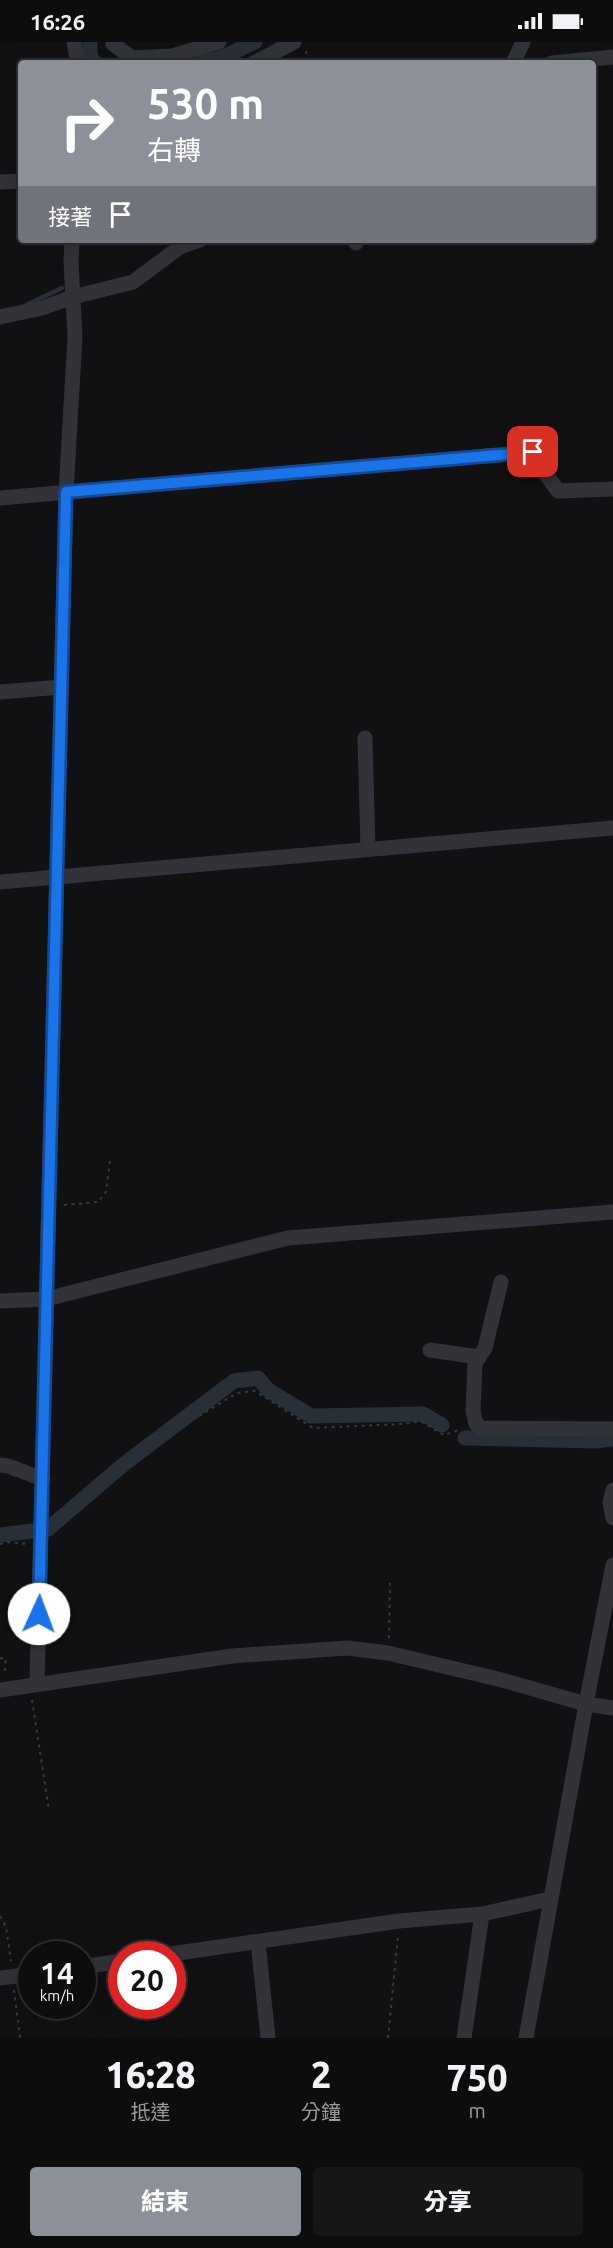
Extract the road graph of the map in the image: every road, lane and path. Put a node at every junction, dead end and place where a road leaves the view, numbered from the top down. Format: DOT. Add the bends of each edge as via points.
graph roads {
  1 [pos="74,42"];
  2 [pos="113,42"];
  3 [pos="219,42"];
  4 [pos="294,42"];
  5 [pos="304,42"];
  6 [pos="524,42"];
  7 [pos="613,57"];
  8 [pos="77,60"];
  9 [pos="131,60"];
  10 [pos="140,60"];
  11 [pos="260,60"];
  12 [pos="307,60"];
  13 [pos="515,60"];
  14 [pos="582,60"];
  15 [pos="18,181"];
  16 [pos="0,182"];
  17 [pos="72,243"];
  18 [pos="191,243"];
  19 [pos="73,297"];
  20 [pos="0,317"];
  21 [pos="613,489"];
  22 [pos="66,492"];
  23 [pos="0,498"];
  24 [pos="61,687"];
  25 [pos="0,692"];
  26 [pos="365,738"];
  27 [pos="613,828"];
  28 [pos="368,849"];
  29 [pos="57,876"];
  30 [pos="0,882"];
  31 [pos="110,1161"];
  32 [pos="49,1206"];
  33 [pos="613,1212"];
  34 [pos="501,1282"];
  35 [pos="46,1299"];
  36 [pos="0,1301"];
  37 [pos="430,1350"];
  38 [pos="479,1357"];
  39 [pos="199,1416"];
  40 [pos="476,1424"];
  41 [pos="613,1429"];
  42 [pos="0,1465"];
  43 [pos="43,1479"];
  44 [pos="613,1490"];
  45 [pos="613,1518"];
  46 [pos="0,1544"];
  47 [pos="41,1545"];
  48 [pos="613,1566"];
  49 [pos="390,1583"];
  50 [pos="388,1653"];
  51 [pos="0,1658"];
  52 [pos="33,1685"];
  53 [pos="2,1690"];
  54 [pos="586,1704"];
  55 [pos="613,1708"];
  56 [pos="49,1810"];
  57 [pos="550,1899"];
  58 [pos="482,1914"];
  59 [pos="399,1921"];
  60 [pos="258,1942"];
  61 [pos="186,1952"];
  62 [pos="18,1976"];
  63 [pos="0,1978"];
  64 [pos="268,2038"];
  65 [pos="388,2038"];
  66 [pos="464,2038"];
  67 [pos="526,2038"];
  1 -- 8 [label="street"];
  2 -- 9 [label="street"];
  3 -- 10 [label="street" via="172,56"];
  4 -- 11 [label="street"];
  5 -- 12 [label="path"];
  6 -- 13 [label="street"];
  7 -- 14 [label="street"];
  15 -- 16 [label="street"];
  17 -- 19 [label="street"];
  18 -- 19 [label="street" via="132,282"];
  19 -- 20 [label="street"];
  19 -- 22 [label="street" via="75,337"];
  21 -- 22 [label="street" via="558,491 533,452"];
  22 -- 23 [label="street"];
  22 -- 24 [label="street"];
  24 -- 25 [label="street"];
  24 -- 29 [label="street"];
  26 -- 28 [label="street"];
  27 -- 28 [label="street"];
  28 -- 29 [label="street"];
  29 -- 30 [label="street"];
  29 -- 32 [label="street"];
  31 -- 32 [label="path" via="106,1192 99,1202"];
  32 -- 35 [label="street"];
  33 -- 35 [label="street" via="288,1238"];
  34 -- 38 [label="street" via="485,1348"];
  35 -- 36 [label="street"];
  35 -- 43 [label="street"];
  37 -- 38 [label="street"];
  38 -- 40 [label="street" via="472,1411"];
  39 -- 40 [label="path" via="237,1393 255,1391 314,1428 420,1421 444,1435"];
  40 -- 41 [label="street" via="482,1428"];
  42 -- 43 [label="street"];
  43 -- 47 [label="street"];
  44 -- 45 [label="street"];
  46 -- 47 [label="path"];
  47 -- 52 [label="street"];
  48 -- 54 [label="street"];
  49 -- 50 [label="path"];
  50 -- 52 [label="street" via="347,1648 232,1656"];
  50 -- 54 [label="street"];
  51 -- 53 [label="path" via="6,1659"];
  52 -- 53 [label="street"];
  52 -- 56 [label="path"];
  54 -- 55 [label="street"];
  54 -- 57 [label="street"];
  57 -- 58 [label="street"];
  57 -- 67 [label="street"];
  58 -- 59 [label="street"];
  58 -- 66 [label="street"];
  59 -- 60 [label="street"];
  59 -- 65 [label="path"];
  60 -- 61 [label="street"];
  60 -- 64 [label="street"];
  62 -- 63 [label="street"];
}
